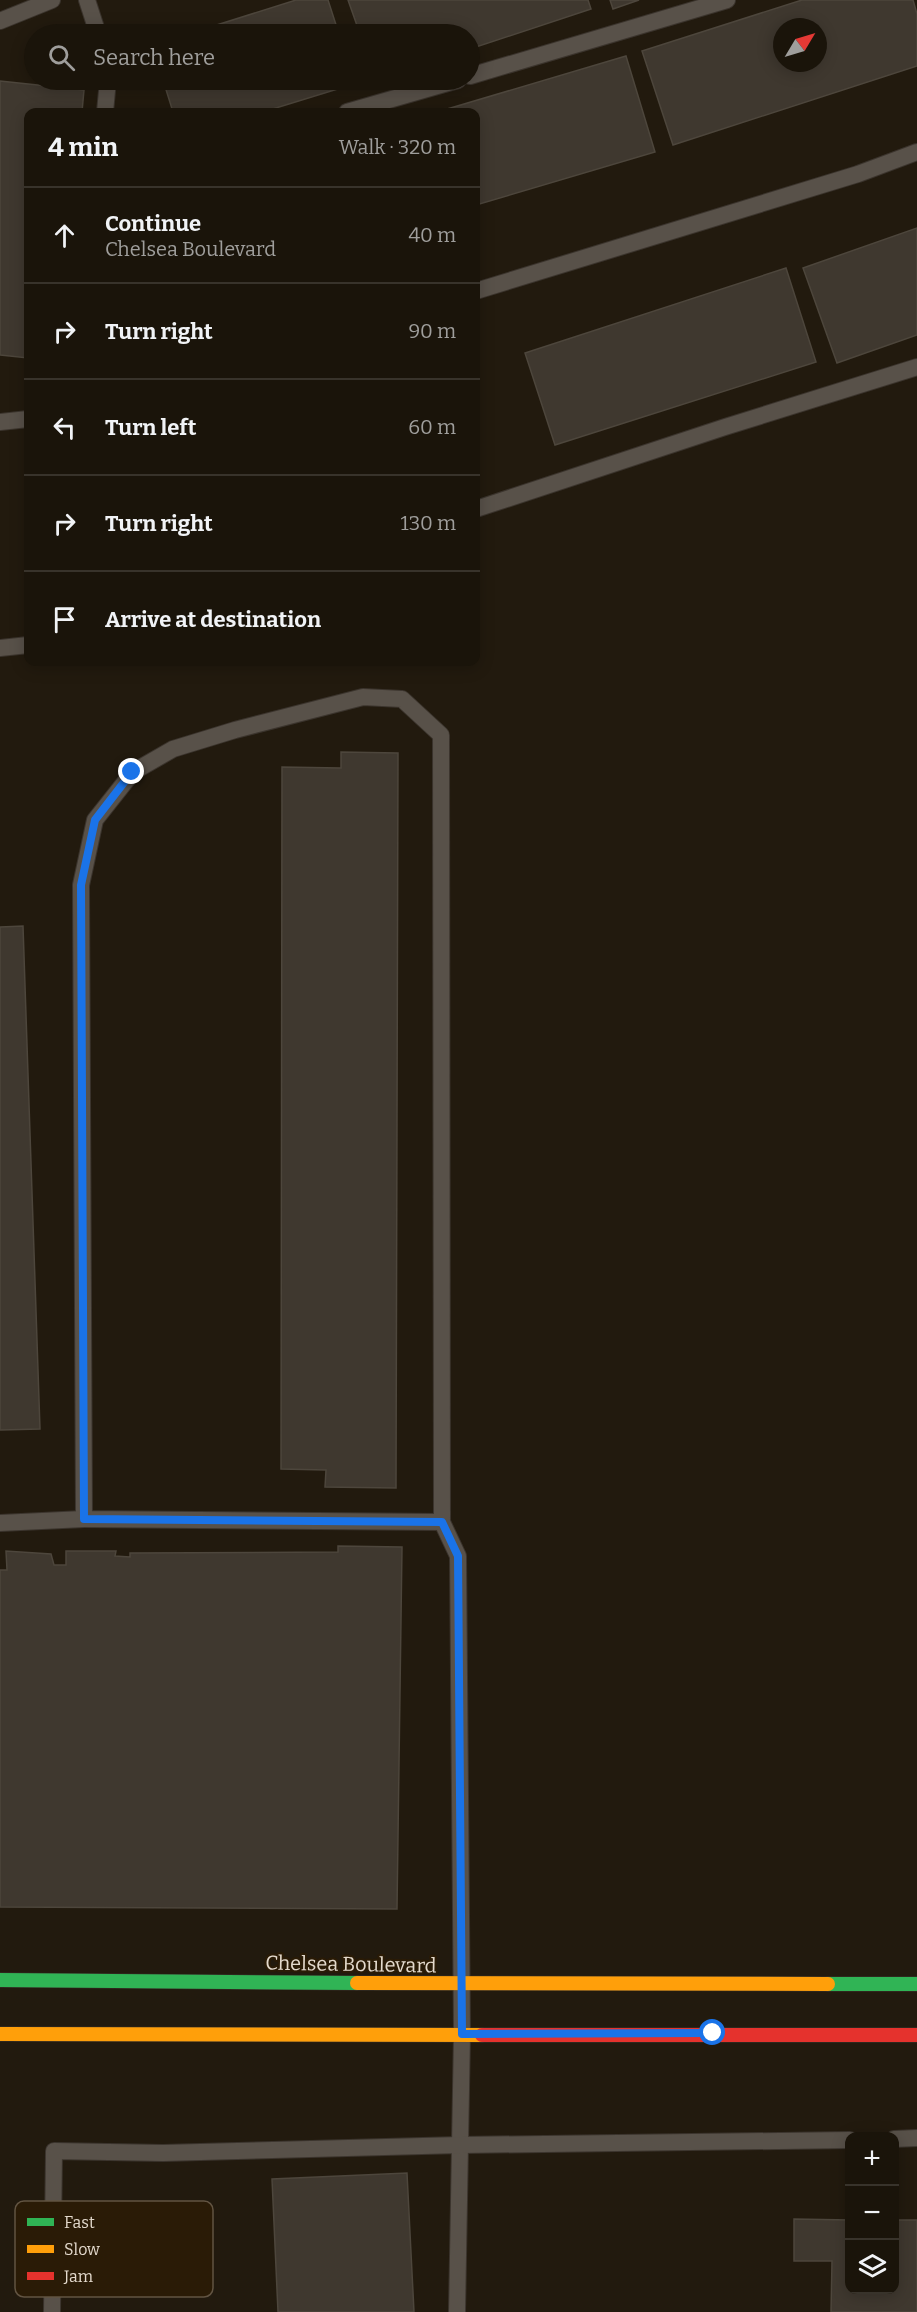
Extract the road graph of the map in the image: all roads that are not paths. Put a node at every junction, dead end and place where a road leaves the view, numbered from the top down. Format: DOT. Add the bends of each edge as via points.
graph roads {
  1 [pos="51,0"];
  2 [pos="87,0"];
  3 [pos="727,0"];
  4 [pos="0,21"];
  5 [pos="95,24"];
  6 [pos="480,73"];
  7 [pos="107,90"];
  8 [pos="423,90"];
  9 [pos="105,108"];
  10 [pos="361,108"];
  11 [pos="917,152"];
  12 [pos="480,290"];
  13 [pos="917,367"];
  14 [pos="24,419"];
  15 [pos="0,422"];
  16 [pos="480,508"];
  17 [pos="24,645"];
  18 [pos="0,648"];
  19 [pos="84,1519"];
  20 [pos="442,1522"];
  21 [pos="0,1523"];
  22 [pos="0,1980"];
  23 [pos="462,1984"];
  24 [pos="917,1984"];
  25 [pos="0,2034"];
  26 [pos="462,2034"];
  27 [pos="917,2035"];
  28 [pos="917,2138"];
  29 [pos="899,2139"];
  30 [pos="845,2140"];
  31 [pos="460,2145"];
  32 [pos="53,2201"];
  33 [pos="52,2297"];
  34 [pos="52,2312"];
  35 [pos="457,2312"];
  1 -- 4 [label="lane"];
  2 -- 5 [label="lane"];
  3 -- 6 [label="lane"];
  7 -- 9 [label="lane"];
  8 -- 10 [label="lane"];
  11 -- 12 [label="lane" via="858,174"];
  13 -- 16 [label="lane"];
  14 -- 15 [label="lane"];
  17 -- 18 [label="lane"];
  19 -- 20 [label="lane"];
  19 -- 20 [label="lane" via="81,885 95,820 132,772 173,749 363,697 402,699 441,735"];
  19 -- 21 [label="lane"];
  20 -- 23 [label="lane" via="458,1556"];
  22 -- 23 [label="street, Chelsea Boulevard"];
  23 -- 24 [label="street, Chelsea Boulevard"];
  23 -- 26 [label="lane"];
  25 -- 26 [label="street"];
  26 -- 27 [label="street"];
  26 -- 31 [label="lane"];
  28 -- 29 [label="lane"];
  30 -- 31 [label="lane"];
  31 -- 32 [label="lane" via="163,2153 54,2151"];
  31 -- 35 [label="lane"];
  33 -- 34 [label="lane"];
}
